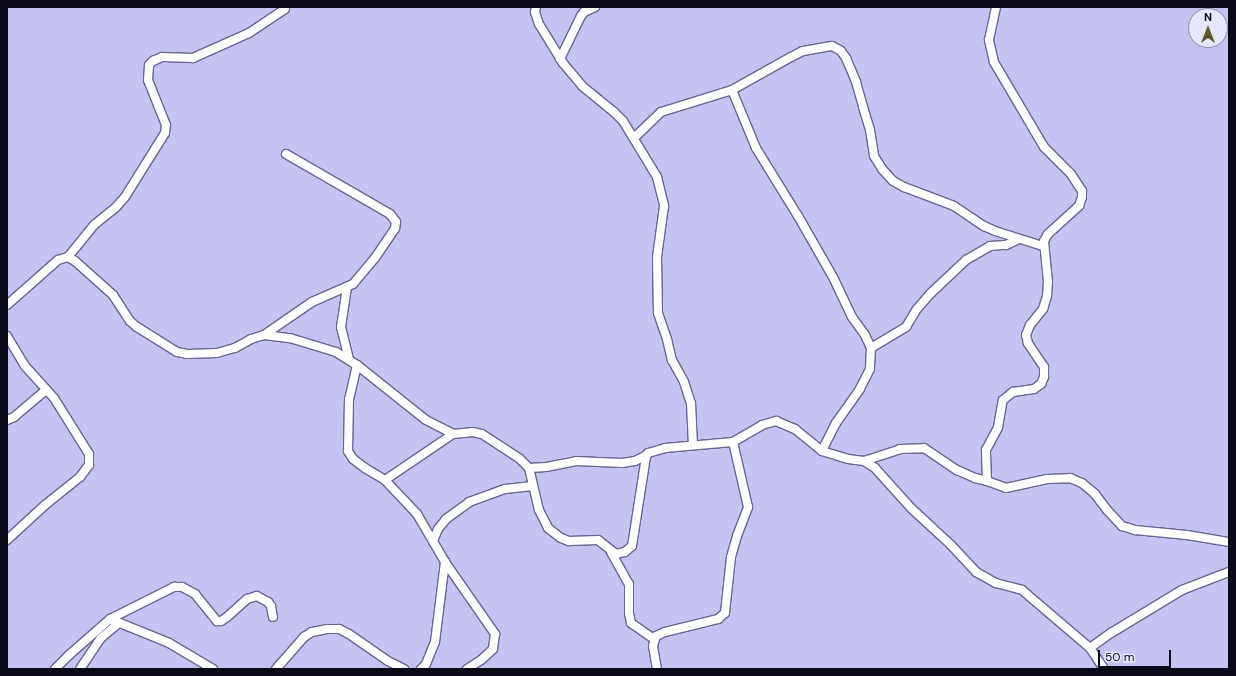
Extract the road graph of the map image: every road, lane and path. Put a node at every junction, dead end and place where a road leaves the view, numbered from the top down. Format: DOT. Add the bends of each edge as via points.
graph roads {
  1 [pos="536,7"];
  2 [pos="595,7"];
  3 [pos="996,7"];
  4 [pos="285,8"];
  5 [pos="560,59"];
  6 [pos="732,90"];
  7 [pos="634,138"];
  8 [pos="286,154"];
  9 [pos="1019,239"];
  10 [pos="1043,246"];
  11 [pos="68,257"];
  12 [pos="347,287"];
  13 [pos="7,305"];
  14 [pos="264,335"];
  15 [pos="7,336"];
  16 [pos="871,348"];
  17 [pos="349,360"];
  18 [pos="357,365"];
  19 [pos="46,390"];
  20 [pos="7,420"];
  21 [pos="453,434"];
  22 [pos="733,442"];
  23 [pos="693,445"];
  24 [pos="822,451"];
  25 [pos="647,455"];
  26 [pos="864,461"];
  27 [pos="529,468"];
  28 [pos="385,480"];
  29 [pos="987,481"];
  30 [pos="533,486"];
  31 [pos="7,540"];
  32 [pos="433,541"];
  33 [pos="1229,542"];
  34 [pos="611,552"];
  35 [pos="445,562"];
  36 [pos="1229,572"];
  37 [pos="273,617"];
  38 [pos="110,619"];
  39 [pos="119,624"];
  40 [pos="654,639"];
  41 [pos="1090,648"];
  42 [pos="55,669"];
  43 [pos="80,669"];
  44 [pos="213,669"];
  45 [pos="276,669"];
  46 [pos="404,669"];
  47 [pos="421,669"];
  48 [pos="467,669"];
  49 [pos="657,669"];
  50 [pos="1104,669"];
  1 -- 5 [label="street" via="539,24"];
  2 -- 5 [label="street" via="581,16"];
  3 -- 10 [label="street" via="989,40 994,62 1044,147 1072,174 1082,191 1079,206 1045,237"];
  4 -- 11 [label="street" via="249,33 193,58 162,57 149,65 148,80 166,124 165,133 125,197 94,225"];
  5 -- 7 [label="street" via="582,86 614,112"];
  6 -- 7 [label="street" via="661,112"];
  6 -- 9 [label="street" via="803,51 828,46 837,48 846,58 856,82 870,130 874,156 893,181 954,206 984,226"];
  6 -- 16 [label="street" via="756,148 798,216"];
  7 -- 23 [label="street" via="657,177 662,194 664,219 657,257 658,313 672,360 684,382 691,403"];
  8 -- 12 [label="street" via="394,217 395,228 362,275"];
  9 -- 10 [label="street"];
  9 -- 16 [label="street" via="1006,245 990,246 966,260 917,308 906,326"];
  10 -- 29 [label="street" via="1047,270 1047,296 1043,309 1030,325 1026,335 1028,343 1044,367 1044,377 1041,384 1034,389 1013,392 1003,400 998,427 986,450"];
  11 -- 13 [label="street" via="58,260"];
  11 -- 14 [label="street" via="113,295 137,328 177,352 218,353"];
  12 -- 14 [label="street" via="312,302"];
  12 -- 17 [label="street" via="341,327"];
  14 -- 17 [label="street" via="276,335 309,343 336,352"];
  15 -- 19 [label="street" via="25,366"];
  16 -- 24 [label="street" via="870,369 860,389 836,423"];
  17 -- 18 [label="street"];
  18 -- 21 [label="street" via="426,420"];
  18 -- 28 [label="street" via="349,395 348,451 353,459"];
  19 -- 20 [label="street"];
  19 -- 31 [label="street" via="54,398 89,454 88,465 80,477"];
  21 -- 27 [label="street" via="482,434 520,459"];
  21 -- 28 [label="street"];
  22 -- 23 [label="street"];
  22 -- 24 [label="street" via="766,424 777,421 795,429"];
  22 -- 40 [label="street" via="748,507 731,557 725,613 718,619 665,632"];
  23 -- 25 [label="street" via="657,449"];
  24 -- 26 [label="street"];
  25 -- 27 [label="street" via="635,461 622,463 576,461"];
  25 -- 34 [label="street" via="632,546 619,554"];
  26 -- 29 [label="street" via="900,449 924,448 957,470"];
  26 -- 41 [label="street" via="875,468 911,508 976,572 996,584 1022,590"];
  27 -- 30 [label="street"];
  28 -- 32 [label="street" via="417,514"];
  29 -- 33 [label="street" via="1006,488 1047,478 1070,478 1082,483 1095,494 1122,526 1135,530"];
  30 -- 32 [label="street" via="505,488 469,502 446,519 438,528"];
  30 -- 34 [label="street" via="544,522 553,533 575,542 598,540"];
  32 -- 35 [label="street"];
  34 -- 40 [label="street" via="629,584 631,623"];
  35 -- 47 [label="street" via="434,642 426,664"];
  35 -- 48 [label="street" via="495,634 493,649"];
  36 -- 41 [label="street" via="1182,590"];
  37 -- 38 [label="street" via="272,606 257,596 247,599 227,617 216,621 195,594 182,587 174,587"];
  38 -- 39 [label="street"];
  38 -- 42 [label="street"];
  39 -- 43 [label="street" via="101,638"];
  39 -- 44 [label="street" via="169,643"];
  40 -- 49 [label="street"];
  41 -- 50 [label="street"];
  45 -- 46 [label="street" via="304,637 312,632 327,629 338,629 349,634"];
}
